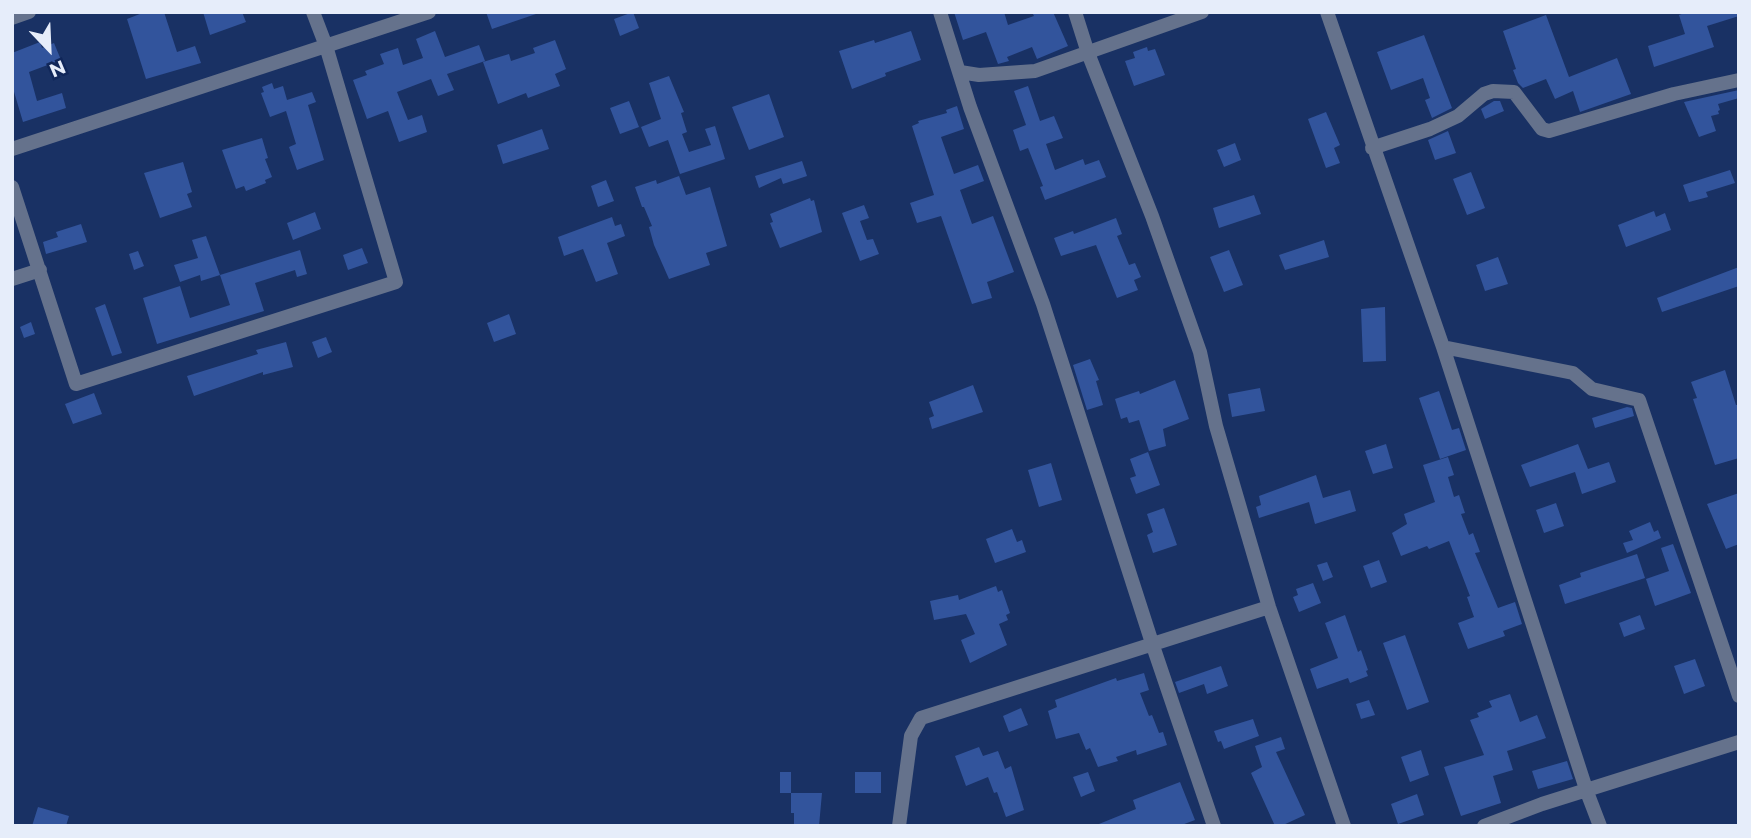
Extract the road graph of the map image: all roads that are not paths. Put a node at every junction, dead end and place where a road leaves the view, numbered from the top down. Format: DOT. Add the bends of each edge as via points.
graph roads {
  1 [pos="29,12"];
  2 [pos="313,12"];
  3 [pos="429,12"];
  4 [pos="940,12"];
  5 [pos="1075,12"];
  6 [pos="1202,12"];
  7 [pos="1327,12"];
  8 [pos="12,18"];
  9 [pos="326,46"];
  10 [pos="1088,53"];
  11 [pos="960,72"];
  12 [pos="1739,80"];
  13 [pos="1372,148"];
  14 [pos="12,149"];
  15 [pos="12,187"];
  16 [pos="40,270"];
  17 [pos="12,279"];
  18 [pos="1443,347"];
  19 [pos="1269,607"];
  20 [pos="1153,646"];
  21 [pos="1739,696"];
  22 [pos="1739,742"];
  23 [pos="1587,792"];
  24 [pos="899,826"];
  25 [pos="1214,826"];
  26 [pos="1344,826"];
  27 [pos="1484,826"];
  28 [pos="1600,826"];
  1 -- 8 [label="street"];
  2 -- 9 [label="street"];
  3 -- 9 [label="street"];
  4 -- 11 [label="street"];
  5 -- 10 [label="street"];
  6 -- 10 [label="street"];
  7 -- 13 [label="street"];
  9 -- 14 [label="street"];
  9 -- 16 [label="street" via="396,282 76,384"];
  10 -- 11 [label="street" via="1035,71"];
  10 -- 19 [label="street" via="1200,352 1216,426"];
  11 -- 20 [label="street" via="1043,304"];
  12 -- 13 [label="street" via="1549,131 1542,129 1514,92 1493,91 1458,116"];
  13 -- 18 [label="street"];
  15 -- 16 [label="street"];
  16 -- 17 [label="street"];
  18 -- 21 [label="street" via="1573,373 1592,388 1639,400"];
  18 -- 23 [label="street"];
  19 -- 20 [label="street"];
  19 -- 26 [label="street"];
  20 -- 24 [label="street" via="921,718 911,736"];
  20 -- 25 [label="street"];
  22 -- 23 [label="street"];
  23 -- 27 [label="street"];
  23 -- 28 [label="street"];
}
